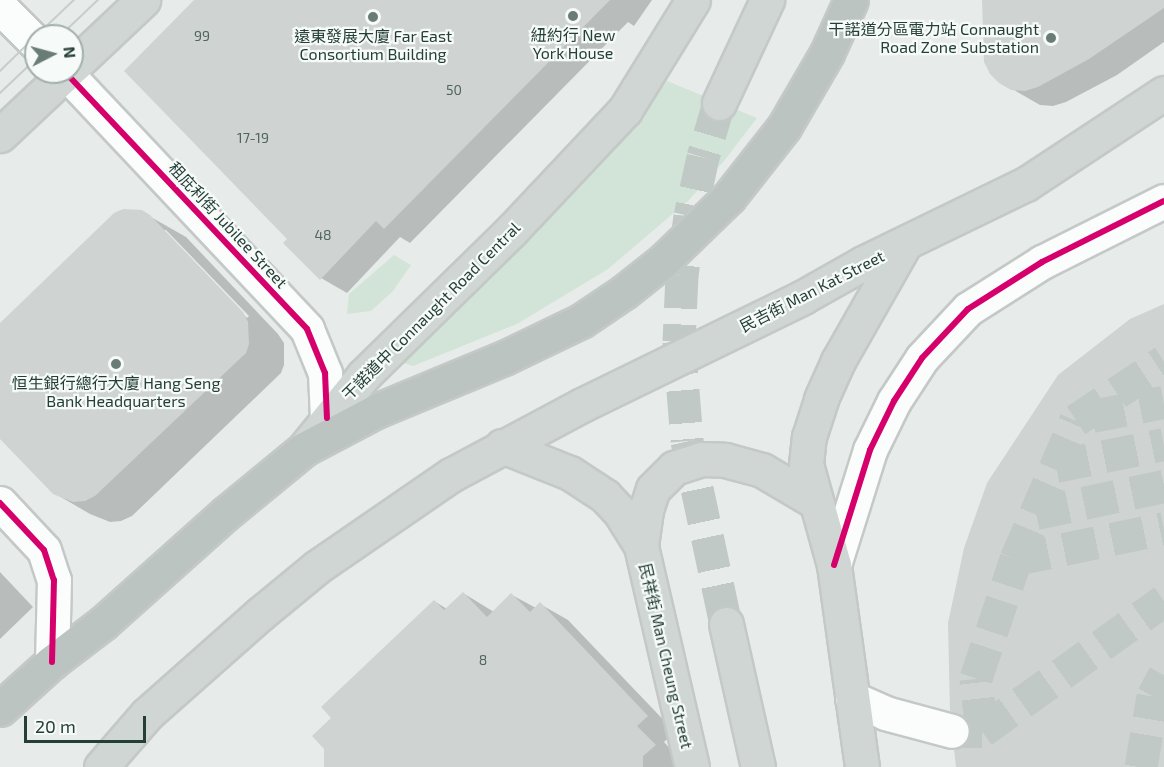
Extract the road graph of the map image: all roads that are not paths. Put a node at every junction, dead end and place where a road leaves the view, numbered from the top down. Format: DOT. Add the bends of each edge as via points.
graph roads {
  1 [pos="143,0"];
  2 [pos="693,0"];
  3 [pos="767,0"];
  4 [pos="851,0"];
  5 [pos="11,14"];
  6 [pos="24,29"];
  7 [pos="84,55"];
  8 [pos="53,84"];
  9 [pos="79,84"];
  10 [pos="1164,93"];
  11 [pos="719,103"];
  12 [pos="0,135"];
  13 [pos="1164,201"];
  14 [pos="904,245"];
  15 [pos="327,418"];
  16 [pos="502,446"];
  17 [pos="304,449"];
  18 [pos="816,502"];
  19 [pos="0,503"];
  20 [pos="641,546"];
  21 [pos="834,565"];
  22 [pos="726,624"];
  23 [pos="52,662"];
  24 [pos="852,698"];
  25 [pos="0,709"];
  26 [pos="952,732"];
  27 [pos="100,767"];
  28 [pos="692,767"];
  29 [pos="758,767"];
  30 [pos="862,767"];
  1 -- 7 [label="main road"];
  2 -- 15 [label="main road, 干諾道中 Connaught Road Central" via="625,110 504,238 364,375"];
  3 -- 11 [label="main road"];
  4 -- 17 [label="highway" via="827,52 783,127 729,197 663,261 581,321 376,411"];
  5 -- 6 [label="street"];
  8 -- 12 [label="main road"];
  9 -- 15 [label="street, 租庇利街 Jubilee Street" via="307,329 325,373"];
  10 -- 14 [label="main road, 民吉街 Man Kat Street" via="1026,184"];
  13 -- 21 [label="street" via="1042,262 968,309 922,357 870,450"];
  14 -- 16 [label="main road, 民吉街 Man Kat Street"];
  14 -- 18 [label="main road" via="838,361 821,399 809,436 806,464"];
  15 -- 17 [label="main road, 干諾道中 Connaught Road Central"];
  16 -- 20 [label="main road" via="570,473 605,496"];
  16 -- 27 [label="main road, 民吉街 Man Kat Street" via="451,475 317,567 147,714"];
  17 -- 23 [label="highway, 干諾道中 Connaught Road Central" via="103,623"];
  18 -- 20 [label="main road" via="762,470 725,460 702,459 674,468 653,489"];
  18 -- 21 [label="main road"];
  19 -- 23 [label="street" via="44,550 54,580"];
  20 -- 28 [label="main road, 民祥街 Man Cheung Street"];
  21 -- 24 [label="main road"];
  22 -- 29 [label="main road"];
  23 -- 25 [label="highway, 干諾道中 Connaught Road Central"];
  24 -- 26 [label="street" via="885,713"];
  24 -- 30 [label="main road"];
}
